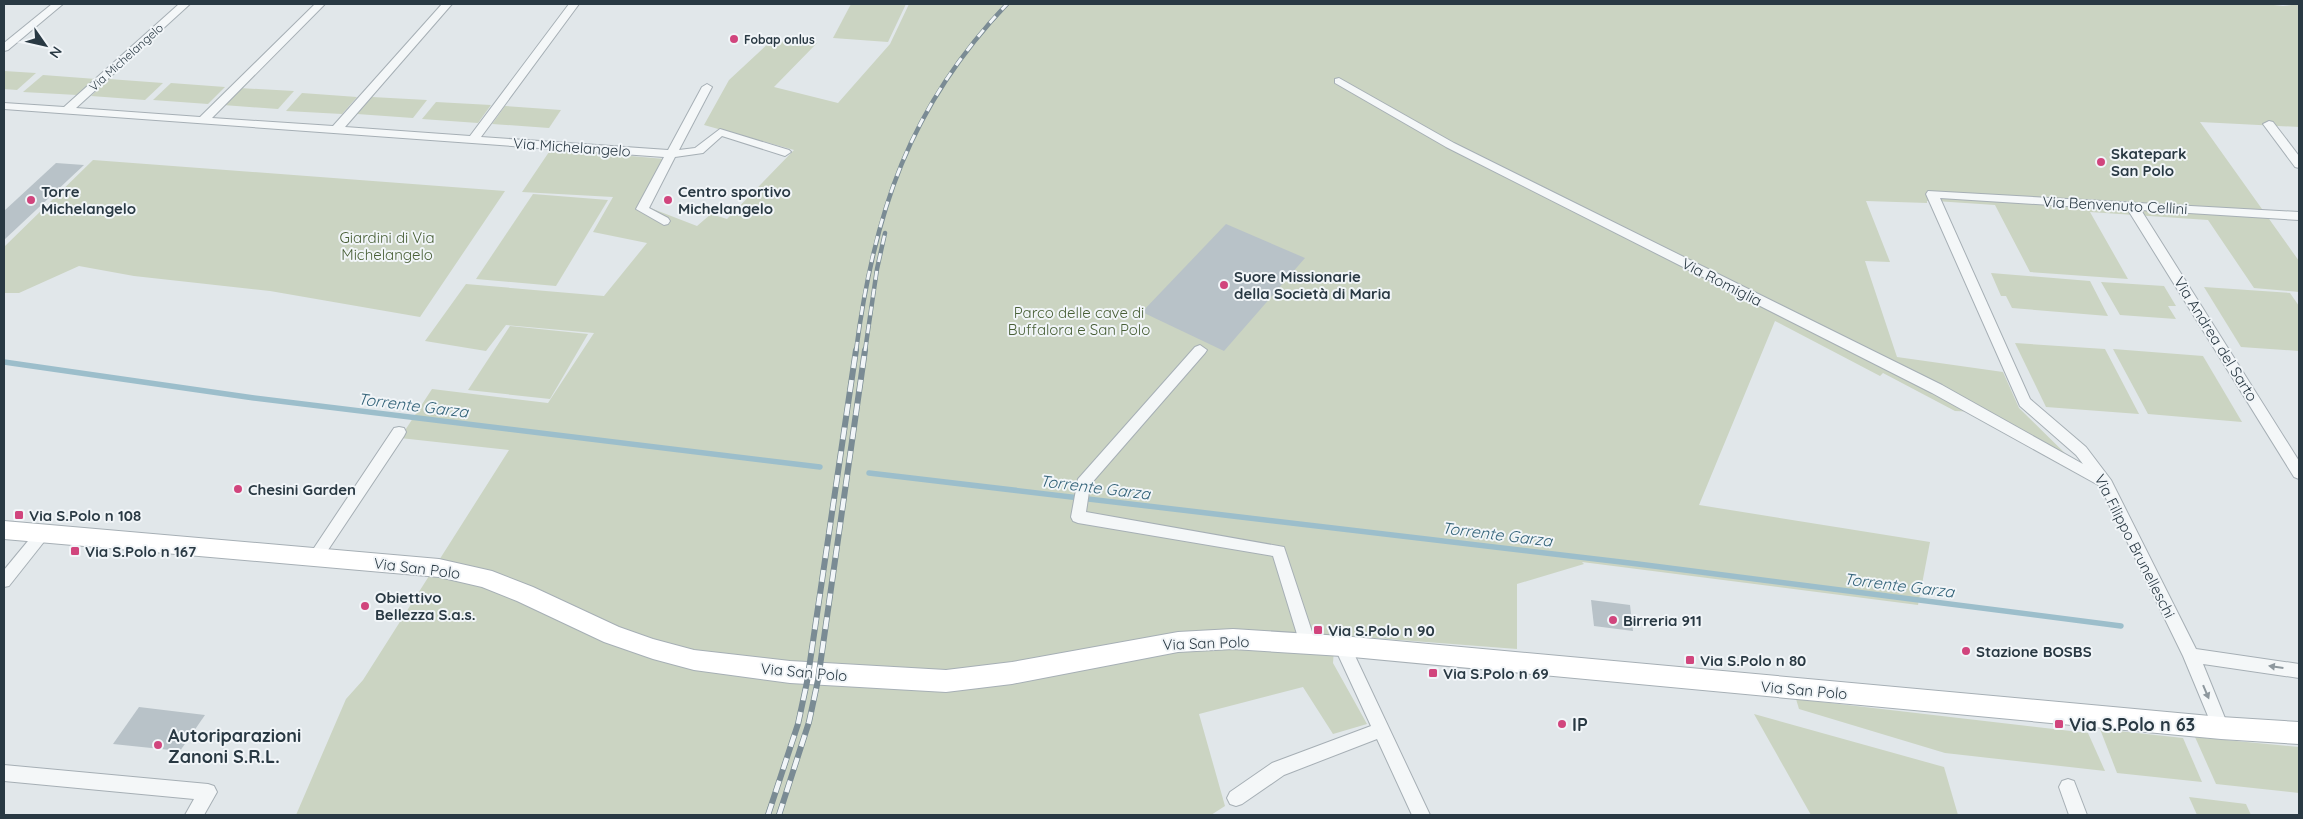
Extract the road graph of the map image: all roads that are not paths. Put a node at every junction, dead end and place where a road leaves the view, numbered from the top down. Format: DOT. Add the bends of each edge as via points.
graph roads {
  1 [pos="58,4"];
  2 [pos="185,4"];
  3 [pos="320,4"];
  4 [pos="447,4"];
  5 [pos="574,4"];
  6 [pos="4,48"];
  7 [pos="1339,81"];
  8 [pos="707,87"];
  9 [pos="4,106"];
  10 [pos="66,111"];
  11 [pos="203,120"];
  12 [pos="2269,124"];
  13 [pos="336,130"];
  14 [pos="473,140"];
  15 [pos="785,152"];
  16 [pos="672,154"];
  17 [pos="2299,164"];
  18 [pos="1932,194"];
  19 [pos="2132,206"];
  20 [pos="2299,216"];
  21 [pos="664,220"];
  22 [pos="1200,350"];
  23 [pos="399,432"];
  24 [pos="2299,473"];
  25 [pos="2106,484"];
  26 [pos="4,530"];
  27 [pos="42,534"];
  28 [pos="315,558"];
  29 [pos="4,581"];
  30 [pos="1308,644"];
  31 [pos="1342,646"];
  32 [pos="2190,655"];
  33 [pos="2299,671"];
  34 [pos="2221,728"];
  35 [pos="1381,730"];
  36 [pos="2299,733"];
  37 [pos="4,773"];
  38 [pos="2068,787"];
  39 [pos="1236,798"];
  40 [pos="194,815"];
  41 [pos="1420,815"];
  42 [pos="2078,815"];
  1 -- 6 [label="street"];
  2 -- 10 [label="street, Via Michelangelo"];
  3 -- 11 [label="street"];
  4 -- 13 [label="street"];
  5 -- 14 [label="street"];
  7 -- 25 [label="street, Via Romiglia" via="1450,145 1937,390"];
  8 -- 16 [label="street"];
  9 -- 10 [label="street, Via Michelangelo"];
  10 -- 11 [label="street, Via Michelangelo"];
  11 -- 13 [label="street, Via Michelangelo"];
  12 -- 17 [label="street"];
  13 -- 14 [label="street, Via Michelangelo"];
  14 -- 16 [label="street, Via Michelangelo"];
  15 -- 16 [label="street, Via Michelangelo" via="720,132 701,151"];
  16 -- 21 [label="street" via="642,209"];
  18 -- 19 [label="street, Via Benvenuto Cellini"];
  18 -- 25 [label="street, Via Filippo Brunelleschi" via="2025,402 2081,451"];
  19 -- 20 [label="street, Via Benvenuto Cellini"];
  19 -- 24 [label="street, Via Andrea del Sarto"];
  22 -- 30 [label="street" via="1083,483 1078,516 1279,551"];
  23 -- 28 [label="street"];
  25 -- 32 [label="street, Via Filippo Brunelleschi"];
  26 -- 27 [label="main road, Via San Polo"];
  27 -- 28 [label="main road, Via San Polo"];
  27 -- 29 [label="street"];
  28 -- 30 [label="main road, Via San Polo" via="439,568 484,578 612,635 654,649 694,660 790,672 946,681 1012,673 1178,642 1233,639"];
  30 -- 31 [label="main road, Via San Polo"];
  31 -- 34 [label="main road, Via San Polo"];
  31 -- 35 [label="street"];
  33 -- 32 [label="street, one-way"];
  32 -- 34 [label="street, Via Filippo Brunelleschi, one-way"];
  34 -- 36 [label="main road, Via San Polo"];
  35 -- 39 [label="street" via="1278,769"];
  35 -- 41 [label="street"];
  37 -- 40 [label="street" via="208,792"];
  38 -- 42 [label="street"];
}
